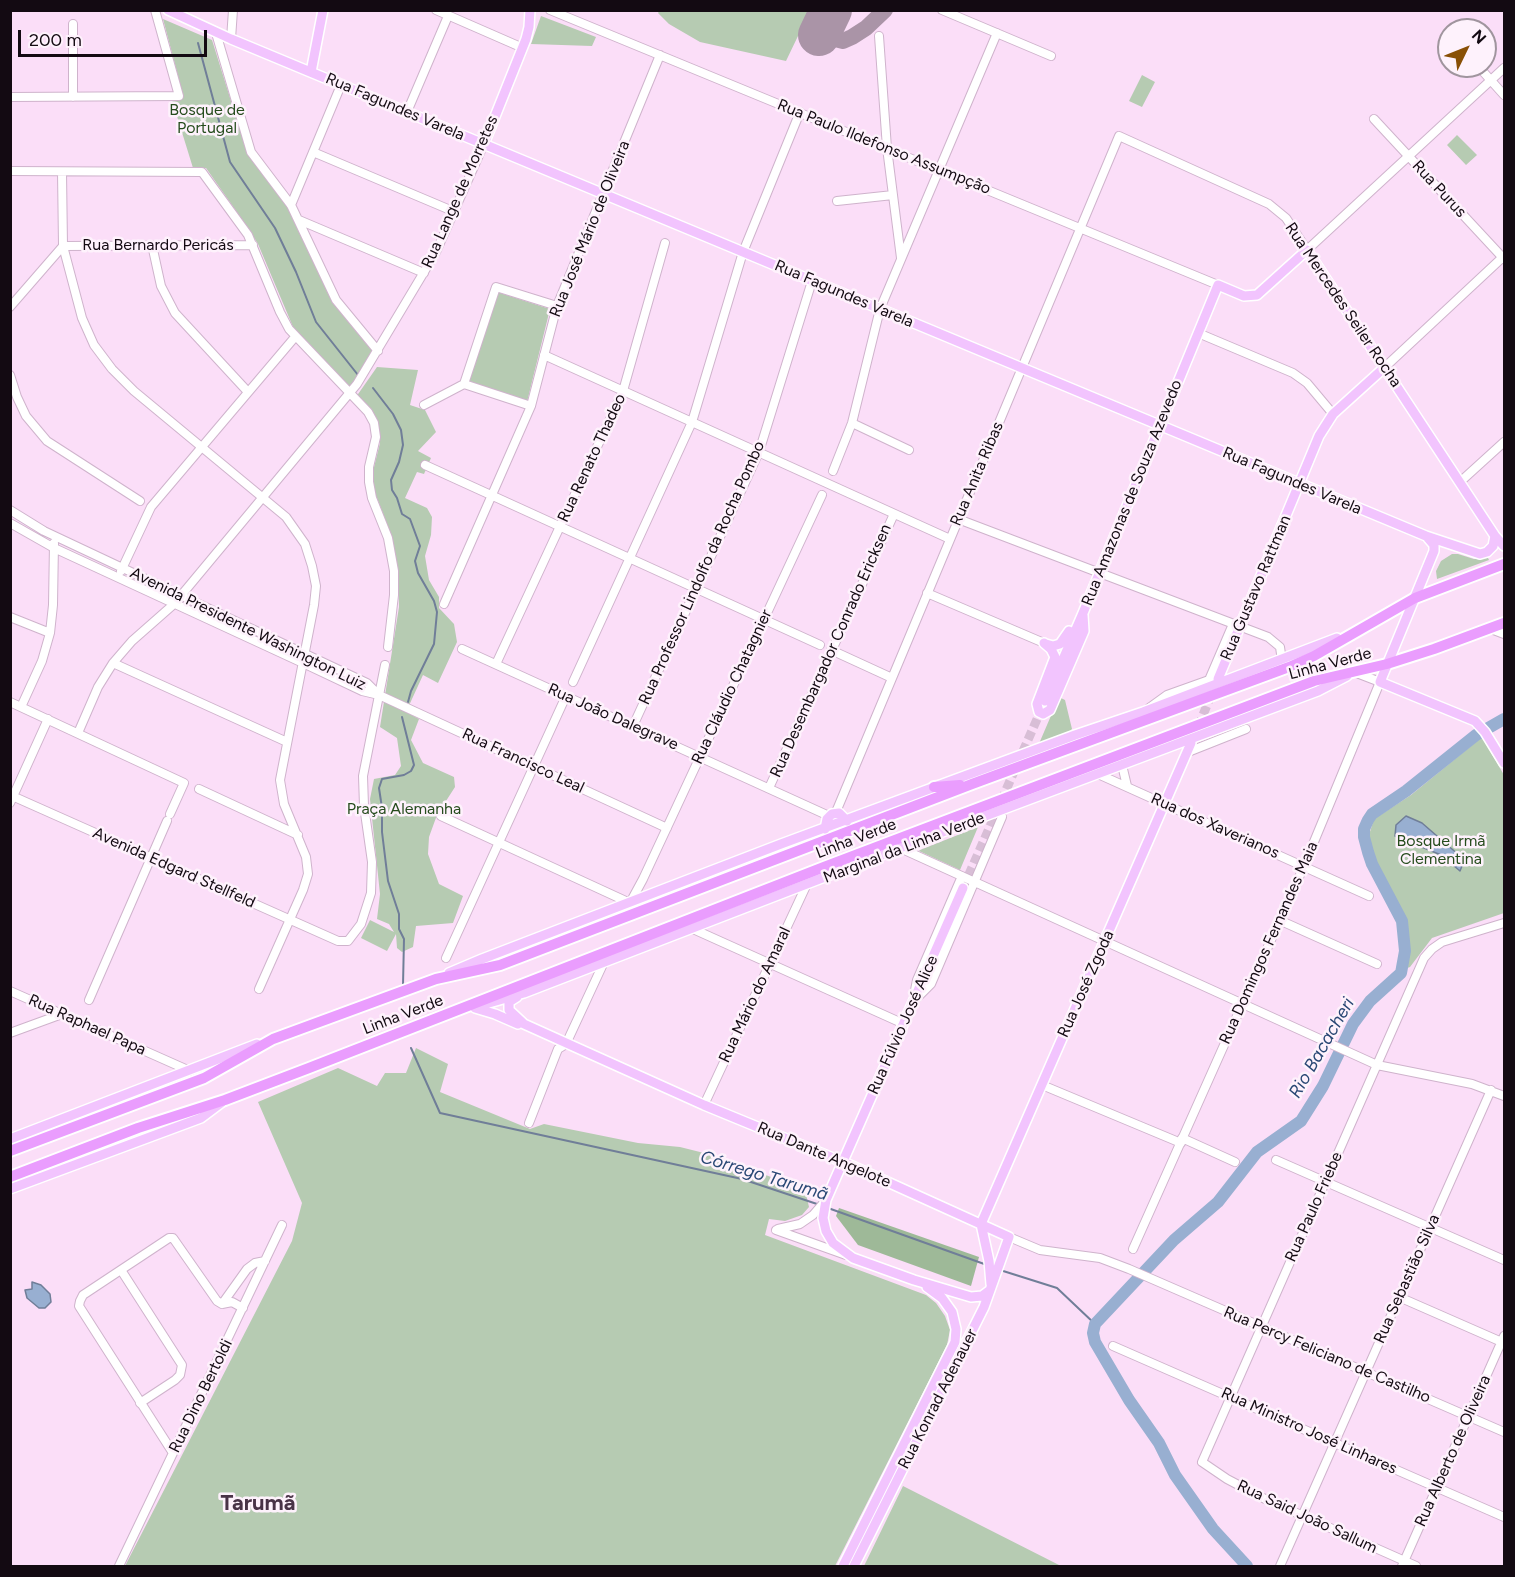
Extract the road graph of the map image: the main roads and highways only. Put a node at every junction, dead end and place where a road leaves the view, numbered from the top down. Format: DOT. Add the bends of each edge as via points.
graph roads {
  1 [pos="157,10"];
  2 [pos="168,10"];
  3 [pos="323,10"];
  4 [pos="530,10"];
  5 [pos="184,20"];
  6 [pos="311,72"];
  7 [pos="484,144"];
  8 [pos="1218,285"];
  9 [pos="1384,367"];
  10 [pos="1160,426"];
  11 [pos="1299,483"];
  12 [pos="1426,536"];
  13 [pos="1496,536"];
  14 [pos="1504,546"];
  15 [pos="1504,564"];
  16 [pos="1415,598"];
  17 [pos="1083,613"];
  18 [pos="1504,623"];
  19 [pos="1364,627"];
  20 [pos="1387,664"];
  21 [pos="1354,672"];
  22 [pos="1218,679"];
  23 [pos="1045,701"];
  24 [pos="1190,748"];
  25 [pos="1504,763"];
  26 [pos="972,784"];
  27 [pos="934,787"];
  28 [pos="847,821"];
  29 [pos="825,829"];
  30 [pos="869,861"];
  31 [pos="824,867"];
  32 [pos="963,888"];
  33 [pos="436,979"];
  34 [pos="524,993"];
  35 [pos="472,1008"];
  36 [pos="450,1013"];
  37 [pos="524,1024"];
  38 [pos="273,1039"];
  39 [pos="225,1100"];
  40 [pos="10,1139"];
  41 [pos="10,1151"];
  42 [pos="843,1162"];
  43 [pos="10,1177"];
  44 [pos="10,1189"];
  45 [pos="981,1224"];
  46 [pos="993,1275"];
  47 [pos="914,1280"];
  48 [pos="991,1288"];
  49 [pos="843,1566"];
  50 [pos="854,1566"];
  1 -- 5 [label="main road, Rua Fagundes Varela"];
  2 -- 5 [label="main road, Rua Fagundes Varela"];
  3 -- 6 [label="main road"];
  4 -- 7 [label="main road, Rua Lange de Morretes" via="523,48"];
  5 -- 6 [label="main road, Rua Fagundes Varela"];
  6 -- 7 [label="main road, Rua Fagundes Varela"];
  7 -- 10 [label="main road, Rua Fagundes Varela"];
  8 -- 9 [label="main road, Rua Mercedes Seiler Rocha" via="1253,296 1307,250"];
  8 -- 10 [label="main road, Rua Amazonas de Souza Azevedo"];
  9 -- 11 [label="main road, Rua Gustavo Rattman" via="1333,414"];
  9 -- 13 [label="main road, Rua Mercedes Seiler Rocha"];
  10 -- 11 [label="main road, Rua Fagundes Varela"];
  10 -- 17 [label="main road, Rua Amazonas de Souza Azevedo"];
  11 -- 12 [label="main road, Rua Fagundes Varela"];
  11 -- 22 [label="main road, Rua Gustavo Rattman" via="1236,625"];
  12 -- 13 [label="main road, Rua Fagundes Varela" via="1480,554 1493,546"];
  12 -- 16 [label="main road, Rua Domingos Fernandes Maia" via="1434,548"];
  13 -- 14 [label="main road, Rua Mercedes Seiler Rocha"];
  15 -- 16 [label="highway, Linha Verde"];
  16 -- 19 [label="highway, Linha Verde"];
  16 -- 20 [label="main road, Rua Domingos Fernandes Maia"];
  17 -- 17 [label="main road" via="1084,631 1050,710 1043,714 1037,704 1055,657 1044,643 1057,646 1063,642"];
  17 -- 23 [label="main road, Rua Amazonas de Souza Azevedo"];
  18 -- 20 [label="highway, Linha Verde"];
  19 -- 26 [label="highway, Linha Verde" via="1289,668"];
  19 -- 27 [label="main road"];
  20 -- 21 [label="highway, Linha Verde"];
  20 -- 25 [label="main road, Rua Domingos Fernandes Maia" via="1380,682 1475,721"];
  21 -- 30 [label="main road, Marginal da Linha Verde" via="1318,691"];
  21 -- 31 [label="highway, Linha Verde" via="1314,681"];
  24 -- 45 [label="main road, Rua José Zgoda"];
  26 -- 27 [label="highway"];
  26 -- 33 [label="highway, Linha Verde" via="510,961"];
  27 -- 28 [label="main road"];
  28 -- 29 [label="main road"];
  28 -- 29 [label="main road" via="843,815 832,814"];
  29 -- 33 [label="main road"];
  30 -- 31 [label="highway"];
  30 -- 34 [label="main road, Marginal da Linha Verde"];
  31 -- 36 [label="highway, Linha Verde"];
  32 -- 42 [label="main road, Rua Fúlvio José Alice"];
  33 -- 38 [label="highway, Linha Verde"];
  34 -- 35 [label="main road, Marginal da Linha Verde"];
  34 -- 37 [label="main road" via="508,1004 510,1012"];
  35 -- 36 [label="main road, Marginal da Linha Verde"];
  35 -- 37 [label="main road, Rua Dante Angelote"];
  36 -- 39 [label="highway, Linha Verde"];
  37 -- 42 [label="main road, Rua Dante Angelote"];
  38 -- 40 [label="main road, Linha Verde"];
  38 -- 41 [label="highway, Linha Verde" via="204,1078"];
  39 -- 43 [label="highway, Linha Verde"];
  39 -- 44 [label="main road, Linha Verde" via="201,1118"];
  42 -- 45 [label="main road, Rua Dante Angelote"];
  42 -- 47 [label="main road, Rua Fúlvio José Alice" via="821,1211 829,1237 853,1258"];
  45 -- 46 [label="main road"];
  45 -- 46 [label="main road, Rua Dante Angelote" via="1010,1238"];
  46 -- 48 [label="main road"];
  47 -- 48 [label="main road" via="971,1297 982,1296"];
  47 -- 49 [label="main road, Rua Konrad Adenauer" via="948,1306 955,1320 955,1342"];
  48 -- 50 [label="main road, Rua Konrad Adenauer"];
}
